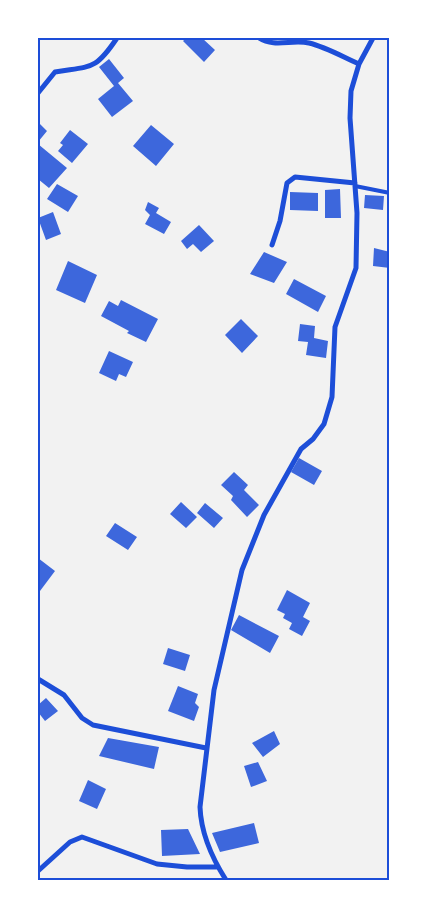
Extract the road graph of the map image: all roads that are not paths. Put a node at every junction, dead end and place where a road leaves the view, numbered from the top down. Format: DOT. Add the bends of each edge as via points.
graph roads {
  1 [pos="117,38"];
  2 [pos="260,38"];
  3 [pos="373,38"];
  4 [pos="359,64"];
  5 [pos="38,93"];
  6 [pos="355,184"];
  7 [pos="390,193"];
  8 [pos="272,245"];
  9 [pos="38,679"];
  10 [pos="206,748"];
  11 [pos="217,867"];
  12 [pos="38,871"];
  13 [pos="226,880"];
  1 -- 5 [label="street" via="102,58 86,69 55,72"];
  2 -- 4 [label="street" via="275,43 314,44"];
  3 -- 4 [label="street"];
  4 -- 6 [label="street" via="352,82 350,118"];
  6 -- 7 [label="lane"];
  6 -- 8 [label="street" via="295,177 287,184"];
  6 -- 10 [label="street" via="356,268 335,327 332,397 324,424 301,449 264,515 242,570 214,690"];
  9 -- 10 [label="street" via="64,695 82,718 92,725"];
  10 -- 11 [label="street" via="201,823"];
  11 -- 12 [label="street" via="157,864 82,837 70,842"];
  11 -- 13 [label="street"];
}
